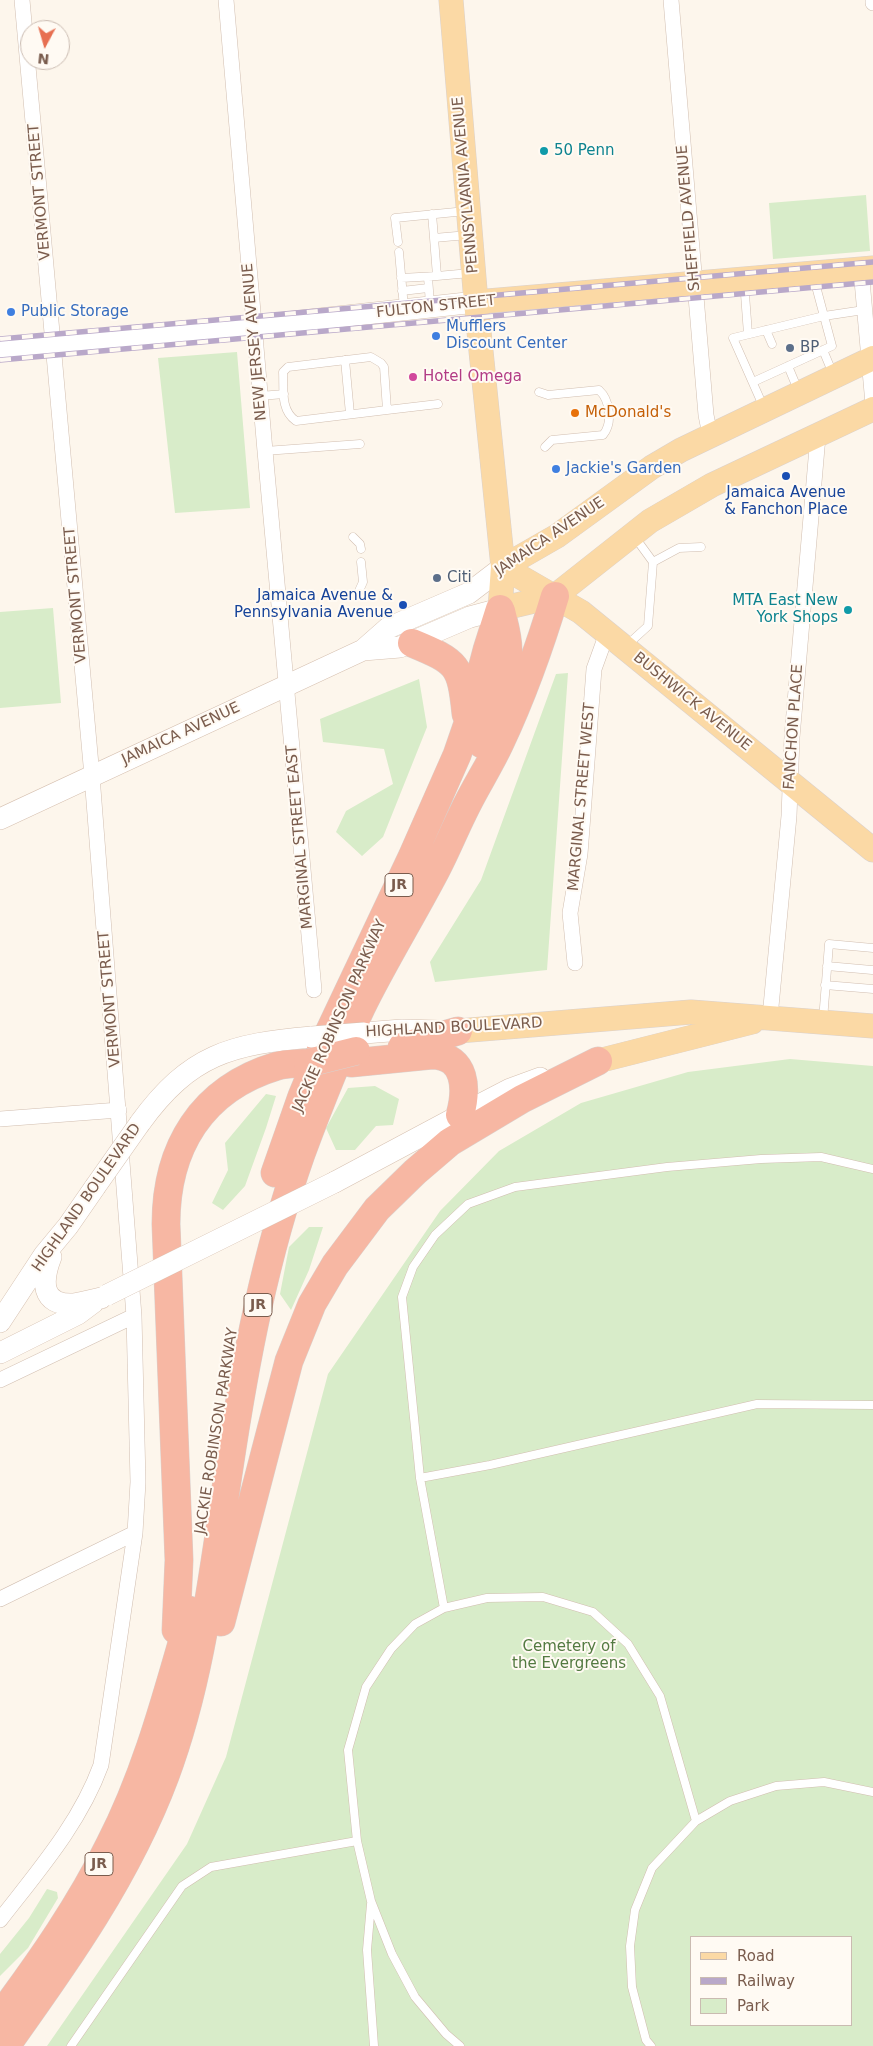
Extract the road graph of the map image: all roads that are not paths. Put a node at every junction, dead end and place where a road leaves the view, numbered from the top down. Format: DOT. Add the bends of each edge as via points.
graph roads {
  1 [pos="22,0"];
  2 [pos="226,0"];
  3 [pos="451,0"];
  4 [pos="671,0"];
  5 [pos="468,211"];
  6 [pos="432,214"];
  7 [pos="471,234"];
  8 [pos="434,238"];
  9 [pos="398,242"];
  10 [pos="399,252"];
  11 [pos="867,268"];
  12 [pos="474,272"];
  13 [pos="813,273"];
  14 [pos="428,276"];
  15 [pos="437,276"];
  16 [pos="401,278"];
  17 [pos="744,279"];
  18 [pos="695,284"];
  19 [pos="429,298"];
  20 [pos="403,300"];
  21 [pos="476,302"];
  22 [pos="864,310"];
  23 [pos="824,316"];
  24 [pos="795,324"];
  25 [pos="254,326"];
  26 [pos="766,330"];
  27 [pos="799,332"];
  28 [pos="748,334"];
  29 [pos="772,344"];
  30 [pos="53,345"];
  31 [pos="0,350"];
  32 [pos="823,350"];
  33 [pos="871,359"];
  34 [pos="345,360"];
  35 [pos="784,366"];
  36 [pos="834,376"];
  37 [pos="753,382"];
  38 [pos="539,392"];
  39 [pos="799,392"];
  40 [pos="284,394"];
  41 [pos="260,396"];
  42 [pos="438,404"];
  43 [pos="873,404"];
  44 [pos="765,408"];
  45 [pos="873,409"];
  46 [pos="387,410"];
  47 [pos="350,414"];
  48 [pos="710,436"];
  49 [pos="818,436"];
  50 [pos="360,444"];
  51 [pos="545,447"];
  52 [pos="265,451"];
  53 [pos="633,534"];
  54 [pos="353,537"];
  55 [pos="701,547"];
  56 [pos="360,549"];
  57 [pos="362,562"];
  58 [pos="653,562"];
  59 [pos="503,567"];
  60 [pos="358,594"];
  61 [pos="556,596"];
  62 [pos="500,609"];
  63 [pos="607,633"];
  64 [pos="412,642"];
  65 [pos="625,648"];
  66 [pos="363,650"];
  67 [pos="286,684"];
  68 [pos="467,726"];
  69 [pos="92,776"];
  70 [pos="790,782"];
  71 [pos="464,810"];
  72 [pos="0,819"];
  73 [pos="873,850"];
  74 [pos="873,948"];
  75 [pos="575,962"];
  76 [pos="827,966"];
  77 [pos="872,970"];
  78 [pos="825,985"];
  79 [pos="873,989"];
  80 [pos="314,990"];
  81 [pos="770,1018"];
  82 [pos="823,1022"];
  83 [pos="873,1026"];
  84 [pos="458,1031"];
  85 [pos="402,1045"];
  86 [pos="278,1053"];
  87 [pos="598,1062"];
  88 [pos="119,1110"];
  89 [pos="460,1115"];
  90 [pos="0,1119"];
  91 [pos="873,1169"];
  92 [pos="68,1226"];
  93 [pos="104,1296"];
  94 [pos="134,1316"];
  95 [pos="0,1322"];
  96 [pos="0,1353"];
  97 [pos="0,1380"];
  98 [pos="873,1405"];
  99 [pos="420,1478"];
  100 [pos="135,1533"];
  101 [pos="0,1599"];
  102 [pos="444,1608"];
  103 [pos="176,1705"];
  104 [pos="873,1792"];
  105 [pos="696,1821"];
  106 [pos="356,1842"];
  107 [pos="371,1901"];
  108 [pos="0,1920"];
  109 [pos="0,2016"];
  110 [pos="646,2044"];
  111 [pos="6,2046"];
  112 [pos="71,2046"];
  113 [pos="374,2046"];
  114 [pos="460,2046"];
  1 -- 30 [label="street, VERMONT STREET"];
  2 -- 25 [label="street, NEW JERSEY AVENUE"];
  3 -- 5 [label="main road, PENNSYLVANIA AVENUE"];
  4 -- 18 [label="street, SHEFFIELD AVENUE"];
  5 -- 6 [label="lane"];
  5 -- 7 [label="main road, PENNSYLVANIA AVENUE"];
  6 -- 8 [label="lane"];
  6 -- 9 [label="lane" via="395,218"];
  7 -- 8 [label="lane"];
  7 -- 12 [label="main road, PENNSYLVANIA AVENUE"];
  8 -- 15 [label="lane" via="432,248"];
  10 -- 16 [label="lane"];
  11 -- 13 [label="main road, FULTON STREET"];
  11 -- 22 [label="street"];
  12 -- 15 [label="lane"];
  12 -- 21 [label="main road, PENNSYLVANIA AVENUE"];
  13 -- 17 [label="main road, FULTON STREET"];
  13 -- 23 [label="lane"];
  14 -- 15 [label="lane"];
  14 -- 16 [label="lane"];
  14 -- 19 [label="lane"];
  16 -- 20 [label="lane"];
  17 -- 18 [label="main road, FULTON STREET"];
  17 -- 28 [label="lane"];
  18 -- 21 [label="main road, FULTON STREET"];
  18 -- 48 [label="street, SHEFFIELD AVENUE"];
  19 -- 20 [label="main road, FULTON STREET"];
  19 -- 21 [label="main road, FULTON STREET"];
  20 -- 25 [label="main road, FULTON STREET"];
  21 -- 59 [label="main road, PENNSYLVANIA AVENUE"];
  22 -- 23 [label="lane"];
  22 -- 33 [label="street"];
  23 -- 24 [label="lane"];
  23 -- 32 [label="lane" via="832,346"];
  24 -- 26 [label="lane"];
  24 -- 27 [label="lane"];
  25 -- 30 [label="main road, FULTON STREET"];
  25 -- 41 [label="street, NEW JERSEY AVENUE"];
  26 -- 28 [label="lane"];
  26 -- 29 [label="lane"];
  28 -- 37 [label="lane" via="734,338"];
  30 -- 31 [label="main road, FULTON STREET"];
  30 -- 69 [label="street, VERMONT STREET"];
  32 -- 35 [label="lane"];
  32 -- 36 [label="lane"];
  33 -- 36 [label="main road, JAMAICA AVENUE"];
  33 -- 43 [label="street"];
  34 -- 40 [label="lane" via="288,367 283,372 288,384"];
  34 -- 46 [label="lane" via="371,357 381,363"];
  34 -- 47 [label="lane" via="343,379"];
  35 -- 37 [label="lane"];
  35 -- 39 [label="lane"];
  36 -- 39 [label="main road, JAMAICA AVENUE"];
  37 -- 44 [label="lane"];
  38 -- 51 [label="lane" via="548,395 598,390 604,395 609,412 608,429 603,435 552,440"];
  39 -- 44 [label="main road, JAMAICA AVENUE"];
  40 -- 41 [label="lane"];
  40 -- 47 [label="lane" via="285,408 296,421"];
  41 -- 52 [label="street, NEW JERSEY AVENUE"];
  42 -- 46 [label="lane"];
  44 -- 48 [label="main road, JAMAICA AVENUE"];
  45 -- 49 [label="main road, JAMAICA AVENUE"];
  46 -- 47 [label="lane"];
  48 -- 59 [label="main road, JAMAICA AVENUE" via="652,467 557,536"];
  49 -- 53 [label="main road, JAMAICA AVENUE" via="712,485"];
  49 -- 70 [label="street, FANCHON PLACE"];
  50 -- 52 [label="lane"];
  52 -- 67 [label="street, NEW JERSEY AVENUE"];
  53 -- 58 [label="lane"];
  53 -- 61 [label="main road, JAMAICA AVENUE"];
  54 -- 56 [label="lane" via="360,544"];
  55 -- 58 [label="lane" via="679,548"];
  57 -- 60 [label="lane" via="363,582"];
  58 -- 65 [label="lane" via="648,626"];
  59 -- 61 [label="main road, BUSHWICK AVENUE"];
  59 -- 62 [label="main road, PENNSYLVANIA AVENUE"];
  59 -- 66 [label="main road, JAMAICA AVENUE" via="470,593 388,628"];
  61 -- 62 [label="main road, JAMAICA AVENUE"];
  61 -- 63 [label="main road, BUSHWICK AVENUE"];
  61 -- 71 [label="highway" via="500,745"];
  62 -- 64 [label="main road, JAMAICA AVENUE" via="470,617"];
  62 -- 68 [label="highway, JACKIE ROBINSON PARKWAY / JR"];
  62 -- 71 [label="highway" via="508,651"];
  63 -- 65 [label="main road, BUSHWICK AVENUE"];
  63 -- 75 [label="street, MARGINAL STREET WEST" via="594,669 580,854 570,913"];
  64 -- 66 [label="main road, JAMAICA AVENUE" via="400,647"];
  64 -- 68 [label="highway" via="438,654 454,667 462,680"];
  65 -- 70 [label="main road, BUSHWICK AVENUE"];
  66 -- 67 [label="main road, JAMAICA AVENUE"];
  67 -- 69 [label="main road, JAMAICA AVENUE"];
  67 -- 80 [label="street, MARGINAL STREET EAST"];
  68 -- 103 [label="highway, JACKIE ROBINSON PARKWAY / JR" via="420,839 324,1044 269,1191 235,1323"];
  69 -- 72 [label="main road, JAMAICA AVENUE"];
  69 -- 88 [label="street, VERMONT STREET"];
  70 -- 73 [label="main road, BUSHWICK AVENUE"];
  70 -- 81 [label="street, FANCHON PLACE"];
  71 -- 103 [label="highway, JACKIE ROBINSON PARKWAY / JR" via="362,1006 321,1102 280,1216 250,1338 199,1653"];
  74 -- 76 [label="lane" via="829,944"];
  76 -- 77 [label="lane"];
  76 -- 78 [label="lane"];
  78 -- 79 [label="lane"];
  78 -- 82 [label="lane"];
  81 -- 82 [label="main road, HIGHLAND BOULEVARD"];
  81 -- 84 [label="main road, HIGHLAND BOULEVARD" via="690,1012"];
  81 -- 87 [label="main road, HIGHLAND BOULEVARD"];
  82 -- 83 [label="main road, HIGHLAND BOULEVARD"];
  84 -- 85 [label="highway"];
  85 -- 86 [label="main road, HIGHLAND BOULEVARD, bridge"];
  85 -- 86 [label="highway, bridge" via="308,1062"];
  85 -- 89 [label="highway" via="444,1056 460,1070 465,1094"];
  86 -- 92 [label="main road, HIGHLAND BOULEVARD, bridge" via="252,1044 225,1052 197,1066 169,1088 140,1123"];
  86 -- 103 [label="highway" via="200,1116 184,1137 169,1181 166,1224 179,1582"];
  87 -- 89 [label="main road, HIGHLAND BOULEVARD" via="510,1089"];
  87 -- 103 [label="highway" via="515,1102 450,1142 377,1209 335,1265 312,1304 289,1361 213,1656"];
  88 -- 90 [label="street"];
  88 -- 94 [label="street, VERMONT STREET"];
  89 -- 93 [label="main road, HIGHLAND BOULEVARD, bridge" via="335,1182"];
  91 -- 99 [label="lane" via="821,1157 676,1166 515,1187 468,1204 436,1235 413,1268 402,1297"];
  92 -- 93 [label="main road" via="45,1272 46,1290 52,1299 73,1304"];
  92 -- 95 [label="main road, HIGHLAND BOULEVARD" via="44,1255"];
  93 -- 96 [label="main road, HIGHLAND BOULEVARD" via="78,1314"];
  94 -- 97 [label="street"];
  94 -- 100 [label="street" via="138,1482"];
  98 -- 99 [label="lane" via="757,1404"];
  99 -- 102 [label="lane"];
  100 -- 101 [label="street"];
  100 -- 108 [label="street" via="101,1765 92,1790 64,1836"];
  102 -- 105 [label="lane" via="487,1598 543,1597 593,1612 628,1644 660,1696"];
  102 -- 106 [label="lane" via="415,1624 391,1649 366,1686 348,1750"];
  103 -- 109 [label="highway, JACKIE ROBINSON PARKWAY / JR" via="148,1756 111,1843 62,1927"];
  103 -- 111 [label="highway, JACKIE ROBINSON PARKWAY / JR" via="166,1773 113,1887"];
  104 -- 105 [label="lane" via="824,1782 776,1786 730,1801"];
  105 -- 110 [label="lane" via="652,1868 635,1910 630,1946 632,1987"];
  106 -- 107 [label="lane"];
  106 -- 112 [label="lane" via="211,1867 182,1886"];
  107 -- 113 [label="lane" via="367,1950"];
  107 -- 114 [label="lane" via="392,1954 415,1996"];
}
